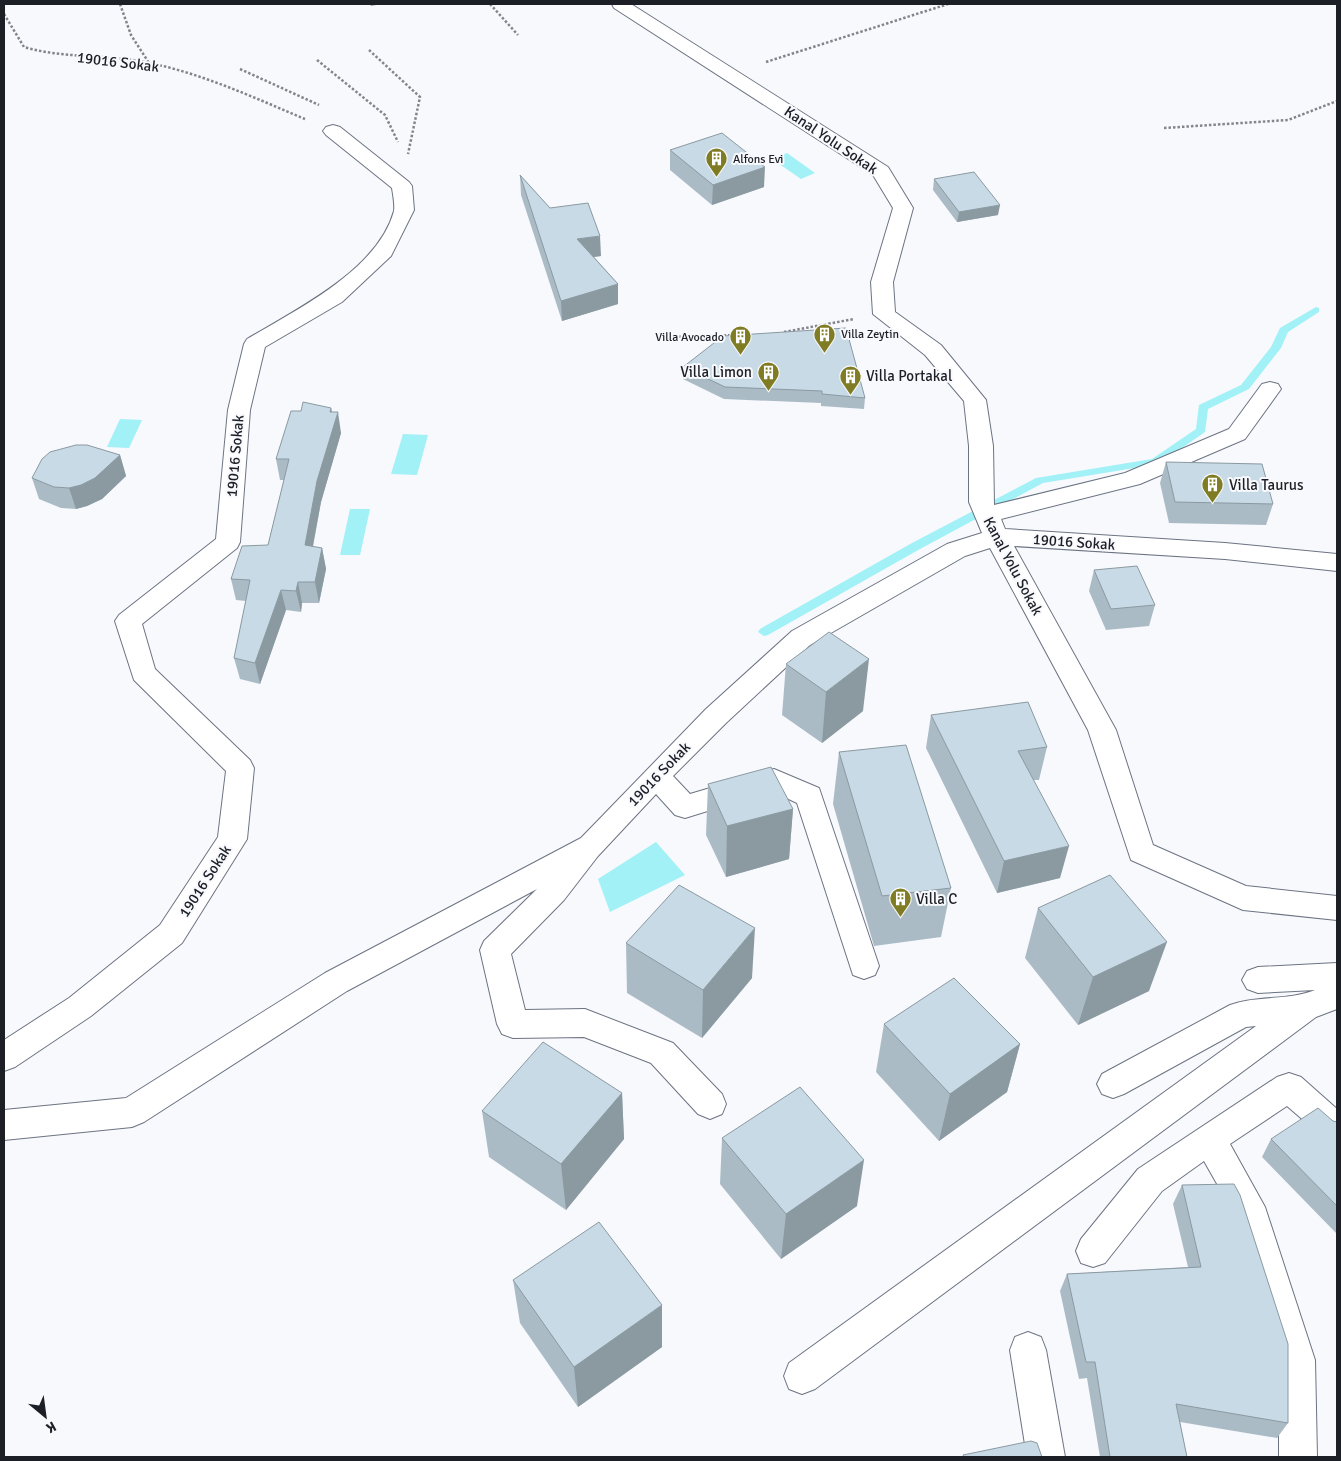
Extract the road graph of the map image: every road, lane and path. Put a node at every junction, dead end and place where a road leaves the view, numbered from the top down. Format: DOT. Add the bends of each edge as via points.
graph roads {
  1 [pos="120,4"];
  2 [pos="490,4"];
  3 [pos="620,4"];
  4 [pos="948,4"];
  5 [pos="4,14"];
  6 [pos="518,35"];
  7 [pos="369,50"];
  8 [pos="317,60"];
  9 [pos="149,63"];
  10 [pos="730,74"];
  11 [pos="1337,101"];
  12 [pos="1164,128"];
  13 [pos="332,130"];
  14 [pos="399,145"];
  15 [pos="403,152"];
  16 [pos="405,173"];
  17 [pos="858,319"];
  18 [pos="775,334"];
  19 [pos="738,335"];
  20 [pos="674,337"];
  21 [pos="1270,389"];
  22 [pos="991,526"];
  23 [pos="1337,562"];
  24 [pos="656,776"];
  25 [pos="591,846"];
  26 [pos="1337,908"];
  27 [pos="864,966"];
  28 [pos="1337,976"];
  29 [pos="1258,980"];
  30 [pos="1337,995"];
  31 [pos="1305,1008"];
  32 [pos="4,1057"];
  33 [pos="1113,1084"];
  34 [pos="710,1104"];
  35 [pos="4,1125"];
  36 [pos="1336,1128"];
  37 [pos="1209,1139"];
  38 [pos="1093,1251"];
  39 [pos="1028,1350"];
  40 [pos="802,1376"];
  41 [pos="1046,1457"];
  42 [pos="1298,1457"];
  1 -- 9 [label="path" via="124,22"];
  2 -- 6 [label="path"];
  3 -- 10 [label="street, Kanal Yolu Sokak"];
  4 -- 10 [label="path"];
  5 -- 9 [label="path, 19016 Sokak" via="24,47 48,54"];
  7 -- 16 [label="path" via="420,97"];
  8 -- 14 [label="path" via="385,115"];
  9 -- 13 [label="path, 19016 Sokak" via="231,88"];
  10 -- 22 [label="street, Kanal Yolu Sokak" via="881,171 903,208 882,282 884,314 933,350 975,400 981,446 981,502"];
  11 -- 12 [label="path" via="1288,120"];
  13 -- 16 [label="street"];
  15 -- 16 [label="path"];
  16 -- 32 [label="street, 19016 Sokak" via="404,210 384,252 334,297 255,344 239,410 228,542 128,621 143,673 240,768 232,839 170,934 80,1007"];
  17 -- 18 [label="path"];
  19 -- 20 [label="path"];
  21 -- 22 [label="street" via="1237,434 1132,478"];
  22 -- 23 [label="street, 19016 Sokak"];
  22 -- 24 [label="street, 19016 Sokak" via="956,550 801,638"];
  22 -- 26 [label="street, Kanal Yolu Sokak" via="1102,730 1141,852 1243,898"];
  24 -- 25 [label="street, 19016 Sokak"];
  24 -- 27 [label="street" via="685,807 774,780 809,796"];
  25 -- 34 [label="street" via="553,892 496,950 513,1024 585,1023 662,1053"];
  25 -- 35 [label="street, 19016 Sokak" via="336,982 132,1112"];
  28 -- 29 [label="street"];
  30 -- 31 [label="street"];
  31 -- 33 [label="street" via="1241,1014"];
  31 -- 40 [label="street"];
  36 -- 37 [label="street" via="1289,1087"];
  37 -- 38 [label="street" via="1150,1180"];
  37 -- 42 [label="street" via="1248,1207 1297,1360"];
  39 -- 41 [label="street"];
}
